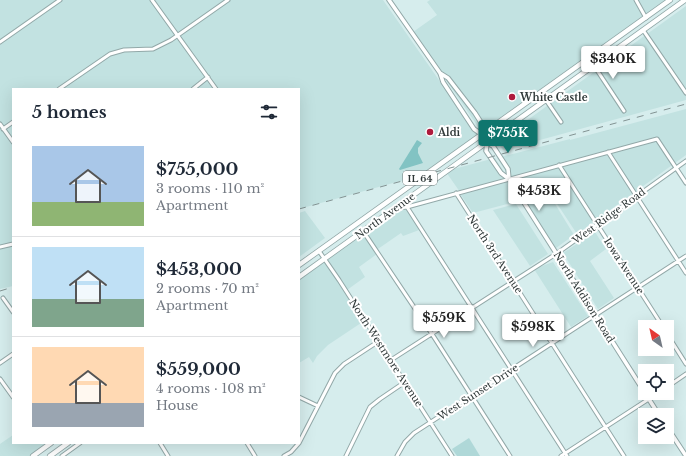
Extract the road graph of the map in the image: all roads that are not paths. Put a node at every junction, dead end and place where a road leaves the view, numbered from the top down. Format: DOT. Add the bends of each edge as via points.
graph roads {
  1 [pos="60,0"];
  2 [pos="152,0"];
  3 [pos="228,0"];
  4 [pos="389,0"];
  5 [pos="636,0"];
  6 [pos="670,0"];
  7 [pos="685,0"];
  8 [pos="646,18"];
  9 [pos="643,30"];
  10 [pos="178,36"];
  11 [pos="0,42"];
  12 [pos="589,58"];
  13 [pos="595,66"];
  14 [pos="440,73"];
  15 [pos="208,77"];
  16 [pos="60,88"];
  17 [pos="194,88"];
  18 [pos="215,88"];
  19 [pos="686,93"];
  20 [pos="546,100"];
  21 [pos="624,111"];
  22 [pos="561,122"];
  23 [pos="12,123"];
  24 [pos="0,124"];
  25 [pos="4,129"];
  26 [pos="481,134"];
  27 [pos="12,141"];
  28 [pos="487,143"];
  29 [pos="608,152"];
  30 [pos="686,161"];
  31 [pos="559,165"];
  32 [pos="676,168"];
  33 [pos="509,179"];
  34 [pos="686,183"];
  35 [pos="456,193"];
  36 [pos="637,196"];
  37 [pos="407,207"];
  38 [pos="396,208"];
  39 [pos="597,224"];
  40 [pos="363,231"];
  41 [pos="12,244"];
  42 [pos="0,247"];
  43 [pos="319,251"];
  44 [pos="556,254"];
  45 [pos="686,256"];
  46 [pos="325,259"];
  47 [pos="678,261"];
  48 [pos="300,264"];
  49 [pos="686,273"];
  50 [pos="300,276"];
  51 [pos="513,282"];
  52 [pos="638,288"];
  53 [pos="3,298"];
  54 [pos="472,308"];
  55 [pos="12,311"];
  56 [pos="596,315"];
  57 [pos="658,320"];
  58 [pos="432,334"];
  59 [pos="379,341"];
  60 [pos="552,344"];
  61 [pos="674,345"];
  62 [pos="12,355"];
  63 [pos="391,360"];
  64 [pos="0,363"];
  65 [pos="686,364"];
  66 [pos="512,370"];
  67 [pos="686,374"];
  68 [pos="0,379"];
  69 [pos="405,382"];
  70 [pos="638,382"];
  71 [pos="674,382"];
  72 [pos="12,396"];
  73 [pos="472,396"];
  74 [pos="300,397"];
  75 [pos="649,400"];
  76 [pos="318,406"];
  77 [pos="654,408"];
  78 [pos="431,423"];
  79 [pos="606,427"];
  80 [pos="674,438"];
  81 [pos="300,441"];
  82 [pos="48,444"];
  83 [pos="67,444"];
  84 [pos="79,444"];
  85 [pos="161,444"];
  86 [pos="248,444"];
  87 [pos="298,444"];
  88 [pos="566,455"];
  89 [pos="33,456"];
  90 [pos="50,456"];
  91 [pos="62,456"];
  92 [pos="168,456"];
  93 [pos="255,456"];
  94 [pos="284,456"];
  95 [pos="346,456"];
  96 [pos="397,456"];
  97 [pos="452,456"];
  98 [pos="510,456"];
  99 [pos="561,456"];
  100 [pos="624,456"];
  101 [pos="686,456"];
  1 -- 11 [label="street"];
  2 -- 10 [label="street"];
  3 -- 10 [label="street"];
  4 -- 14 [label="street, North Addison Road"];
  5 -- 8 [label="street"];
  6 -- 8 [label="main road, North Avenue / IL 64"];
  7 -- 9 [label="main road, North Avenue / IL 64"];
  8 -- 12 [label="main road, North Avenue / IL 64"];
  9 -- 13 [label="main road, North Avenue / IL 64"];
  9 -- 19 [label="street"];
  10 -- 15 [label="street"];
  10 -- 16 [label="street" via="153,49 124,50 110,54"];
  12 -- 13 [label="street"];
  12 -- 26 [label="main road, North Avenue / IL 64"];
  13 -- 20 [label="main road, North Avenue / IL 64"];
  13 -- 21 [label="street"];
  14 -- 26 [label="street, North Addison Road" via="443,82 474,129"];
  14 -- 26 [label="street, North Addison Road" via="448,78 475,113 482,124"];
  15 -- 17 [label="street"];
  15 -- 18 [label="street"];
  20 -- 22 [label="street"];
  20 -- 28 [label="main road, North Avenue / IL 64"];
  23 -- 25 [label="street"];
  24 -- 25 [label="street"];
  25 -- 27 [label="street"];
  26 -- 28 [label="street, North Addison Road"];
  26 -- 43 [label="main road, North Avenue / IL 64"];
  28 -- 33 [label="street, North Addison Road" via="500,155 508,169"];
  28 -- 33 [label="street, North Addison Road" via="486,151 500,173"];
  28 -- 38 [label="main road, North Avenue / IL 64"];
  29 -- 31 [label="street"];
  29 -- 32 [label="street" via="657,139"];
  29 -- 36 [label="street"];
  30 -- 32 [label="street, West Ridge Road"];
  31 -- 33 [label="street"];
  31 -- 39 [label="street, Iowa Avenue"];
  32 -- 34 [label="street"];
  32 -- 36 [label="street, West Ridge Road"];
  33 -- 35 [label="street"];
  33 -- 44 [label="street, North Addison Road"];
  35 -- 37 [label="street"];
  35 -- 51 [label="street, North 3rd Avenue"];
  36 -- 39 [label="street, West Ridge Road"];
  36 -- 47 [label="street"];
  37 -- 38 [label="street"];
  37 -- 54 [label="street"];
  38 -- 40 [label="main road, North Avenue / IL 64"];
  39 -- 44 [label="street, West Ridge Road"];
  39 -- 52 [label="street, Iowa Avenue"];
  40 -- 46 [label="main road, North Avenue / IL 64"];
  40 -- 58 [label="street"];
  41 -- 42 [label="street"];
  43 -- 46 [label="street, North Westmore Avenue"];
  43 -- 48 [label="main road, North Avenue / IL 64"];
  44 -- 51 [label="street, West Ridge Road"];
  44 -- 56 [label="street, North Addison Road"];
  45 -- 47 [label="street, West Sunset Drive"];
  46 -- 50 [label="main road, North Avenue / IL 64"];
  46 -- 59 [label="street, North Westmore Avenue"];
  47 -- 49 [label="street"];
  47 -- 52 [label="street, West Sunset Drive"];
  51 -- 54 [label="street, West Ridge Road"];
  51 -- 60 [label="street, North 3rd Avenue"];
  52 -- 56 [label="street, West Sunset Drive"];
  52 -- 57 [label="street, Iowa Avenue"];
  53 -- 55 [label="street"];
  54 -- 58 [label="street, West Ridge Road"];
  54 -- 66 [label="street"];
  56 -- 60 [label="street, West Sunset Drive"];
  56 -- 70 [label="street, North Addison Road"];
  58 -- 63 [label="street, West Ridge Road"];
  58 -- 73 [label="street"];
  59 -- 63 [label="street, North Westmore Avenue"];
  59 -- 76 [label="street" via="339,368"];
  60 -- 66 [label="street, West Sunset Drive"];
  60 -- 79 [label="street, North 3rd Avenue"];
  61 -- 65 [label="street"];
  62 -- 64 [label="street"];
  63 -- 69 [label="street, North Westmore Avenue"];
  66 -- 73 [label="street, West Sunset Drive"];
  66 -- 88 [label="street"];
  67 -- 71 [label="street"];
  68 -- 72 [label="street"];
  69 -- 78 [label="street, North Westmore Avenue"];
  69 -- 95 [label="street" via="370,408"];
  73 -- 78 [label="street, West Sunset Drive"];
  73 -- 98 [label="street"];
  74 -- 76 [label="street"];
  75 -- 77 [label="street, North Addison Road"];
  75 -- 79 [label="street"];
  76 -- 81 [label="street"];
  78 -- 96 [label="street, West Sunset Drive" via="410,436"];
  78 -- 97 [label="street, North Westmore Avenue"];
  79 -- 88 [label="street"];
  79 -- 100 [label="street, North 3rd Avenue"];
  80 -- 101 [label="street"];
  82 -- 89 [label="main road"];
  83 -- 90 [label="main road"];
  84 -- 91 [label="street"];
  85 -- 92 [label="street"];
  86 -- 93 [label="street"];
  87 -- 94 [label="street"];
  88 -- 99 [label="street"];
}
